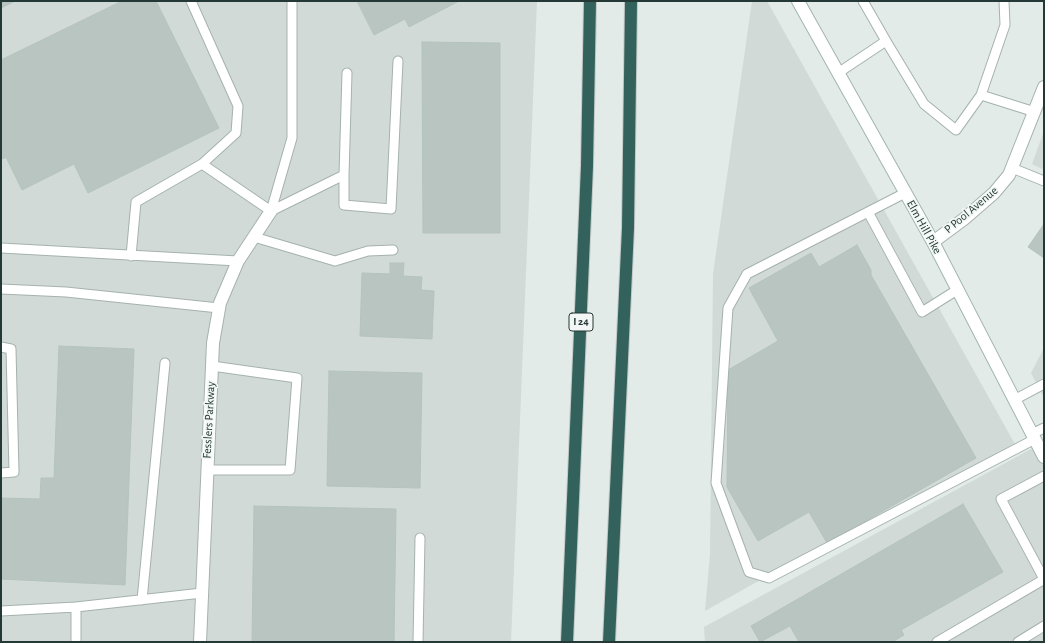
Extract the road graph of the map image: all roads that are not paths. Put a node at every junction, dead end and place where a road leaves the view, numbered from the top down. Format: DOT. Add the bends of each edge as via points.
graph roads {
  1 [pos="191,1"];
  2 [pos="292,1"];
  3 [pos="590,1"];
  4 [pos="631,1"];
  5 [pos="798,1"];
  6 [pos="863,1"];
  7 [pos="1004,1"];
  8 [pos="886,41"];
  9 [pos="398,61"];
  10 [pos="347,73"];
  11 [pos="838,73"];
  12 [pos="1044,87"];
  13 [pos="981,95"];
  14 [pos="1035,112"];
  15 [pos="202,164"];
  16 [pos="1012,168"];
  17 [pos="344,175"];
  18 [pos="1044,181"];
  19 [pos="905,193"];
  20 [pos="270,211"];
  21 [pos="868,212"];
  22 [pos="254,237"];
  23 [pos="933,242"];
  24 [pos="1,248"];
  25 [pos="393,250"];
  26 [pos="131,256"];
  27 [pos="238,261"];
  28 [pos="1,289"];
  29 [pos="958,290"];
  30 [pos="219,308"];
  31 [pos="1,347"];
  32 [pos="165,363"];
  33 [pos="212,366"];
  34 [pos="1044,384"];
  35 [pos="1014,400"];
  36 [pos="1044,428"];
  37 [pos="1034,437"];
  38 [pos="1044,457"];
  39 [pos="207,470"];
  40 [pos="1,473"];
  41 [pos="1044,476"];
  42 [pos="420,538"];
  43 [pos="1043,580"];
  44 [pos="202,593"];
  45 [pos="142,600"];
  46 [pos="76,607"];
  47 [pos="1,611"];
  48 [pos="1044,626"];
  49 [pos="76,642"];
  50 [pos="200,642"];
  51 [pos="418,642"];
  52 [pos="567,642"];
  53 [pos="609,642"];
  54 [pos="936,642"];
  55 [pos="1018,642"];
  1 -- 15 [label="lane" via="238,106 236,133"];
  2 -- 20 [label="lane" via="292,138"];
  3 -- 52 [label="highway, I 24" via="587,166"];
  4 -- 53 [label="highway" via="628,228"];
  5 -- 11 [label="street, Elm Hill Pike"];
  6 -- 8 [label="lane"];
  7 -- 13 [label="lane" via="1005,25"];
  8 -- 11 [label="lane"];
  8 -- 13 [label="lane" via="924,104 956,130"];
  9 -- 17 [label="lane" via="392,209 344,205"];
  10 -- 17 [label="lane"];
  11 -- 19 [label="street, Elm Hill Pike"];
  12 -- 14 [label="street, P Pool Avenue"];
  13 -- 14 [label="lane"];
  14 -- 16 [label="street, P Pool Avenue"];
  15 -- 20 [label="lane"];
  15 -- 26 [label="lane" via="136,202"];
  16 -- 18 [label="lane"];
  16 -- 23 [label="street, P Pool Avenue" via="994,193"];
  17 -- 20 [label="lane"];
  19 -- 21 [label="lane"];
  19 -- 23 [label="street, Elm Hill Pike"];
  20 -- 22 [label="street, Fesslers Parkway"];
  21 -- 29 [label="lane" via="922,312"];
  21 -- 37 [label="lane" via="747,274 728,308 716,483 749,572 769,578"];
  22 -- 25 [label="lane" via="335,261 368,251"];
  22 -- 27 [label="street, Fesslers Parkway"];
  23 -- 29 [label="street, Elm Hill Pike"];
  24 -- 26 [label="lane"];
  26 -- 27 [label="lane"];
  27 -- 30 [label="street, Fesslers Parkway"];
  28 -- 30 [label="lane" via="66,292"];
  29 -- 35 [label="street, Elm Hill Pike"];
  30 -- 33 [label="street, Fesslers Parkway"];
  31 -- 40 [label="lane" via="11,349 14,472"];
  32 -- 45 [label="lane"];
  33 -- 39 [label="street, Fesslers Parkway"];
  33 -- 39 [label="lane" via="298,378 290,470"];
  34 -- 35 [label="lane"];
  35 -- 37 [label="street, Elm Hill Pike"];
  36 -- 37 [label="lane"];
  37 -- 38 [label="street, Elm Hill Pike"];
  39 -- 44 [label="street, Fesslers Parkway"];
  41 -- 43 [label="lane" via="1001,499"];
  42 -- 51 [label="lane"];
  43 -- 54 [label="lane"];
  44 -- 45 [label="lane"];
  44 -- 50 [label="street, Fesslers Parkway"];
  45 -- 46 [label="lane"];
  46 -- 47 [label="lane"];
  46 -- 49 [label="lane"];
  48 -- 55 [label="lane"];
}
